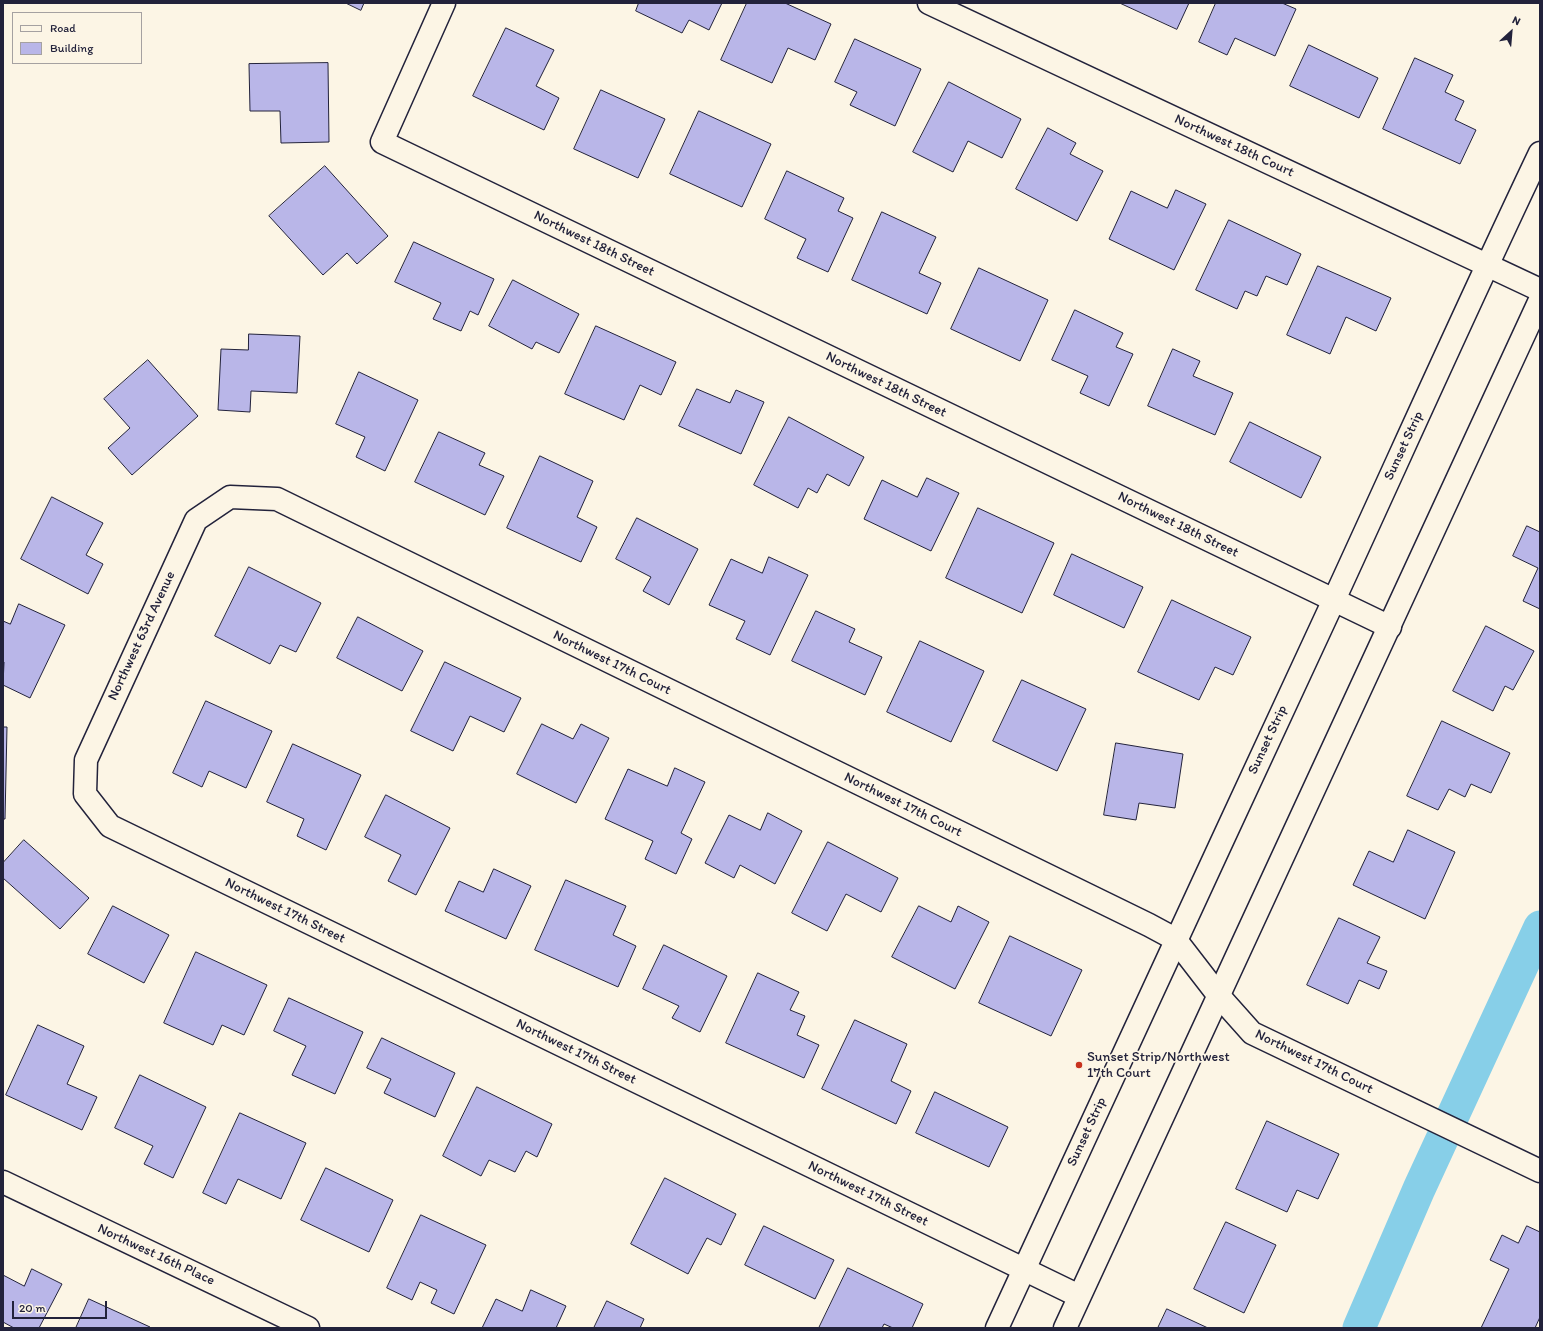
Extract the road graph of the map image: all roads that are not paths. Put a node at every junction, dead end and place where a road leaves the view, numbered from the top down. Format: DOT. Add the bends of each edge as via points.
graph roads {
  1 [pos="444,3"];
  2 [pos="929,3"];
  3 [pos="1540,153"];
  4 [pos="1487,265"];
  5 [pos="1540,290"];
  6 [pos="1540,300"];
  7 [pos="230,497"];
  8 [pos="1334,600"];
  9 [pos="1390,627"];
  10 [pos="85,794"];
  11 [pos="1175,940"];
  12 [pos="1219,996"];
  13 [pos="1540,1171"];
  14 [pos="3,1182"];
  15 [pos="1024,1269"];
  16 [pos="1079,1296"];
  17 [pos="308,1328"];
  18 [pos="997,1328"];
  19 [pos="1065,1328"];
  1 -- 8 [label="street, Northwest 18th Street" via="382,142"];
  2 -- 4 [label="street, Northwest 18th Court"];
  3 -- 4 [label="street, Sunset Strip"];
  4 -- 5 [label="street, Northwest 18th Court"];
  4 -- 8 [label="street, Sunset Strip"];
  6 -- 9 [label="street"];
  7 -- 10 [label="street, Northwest 63rd Avenue" via="196,520 86,760"];
  7 -- 11 [label="street, Northwest 17th Court" via="277,500 1142,921"];
  8 -- 9 [label="street, Northwest 18th Street"];
  8 -- 11 [label="street, Sunset Strip"];
  9 -- 12 [label="street"];
  10 -- 15 [label="street, Northwest 17th Street" via="110,826"];
  11 -- 12 [label="street, Northwest 17th Court"];
  11 -- 15 [label="street, Sunset Strip"];
  12 -- 13 [label="street, Northwest 17th Court" via="1252,1033"];
  12 -- 16 [label="street"];
  14 -- 17 [label="street, Northwest 16th Place"];
  15 -- 16 [label="street, Northwest 17th Street"];
  15 -- 18 [label="street, Sunset Strip"];
  16 -- 19 [label="street"];
}
